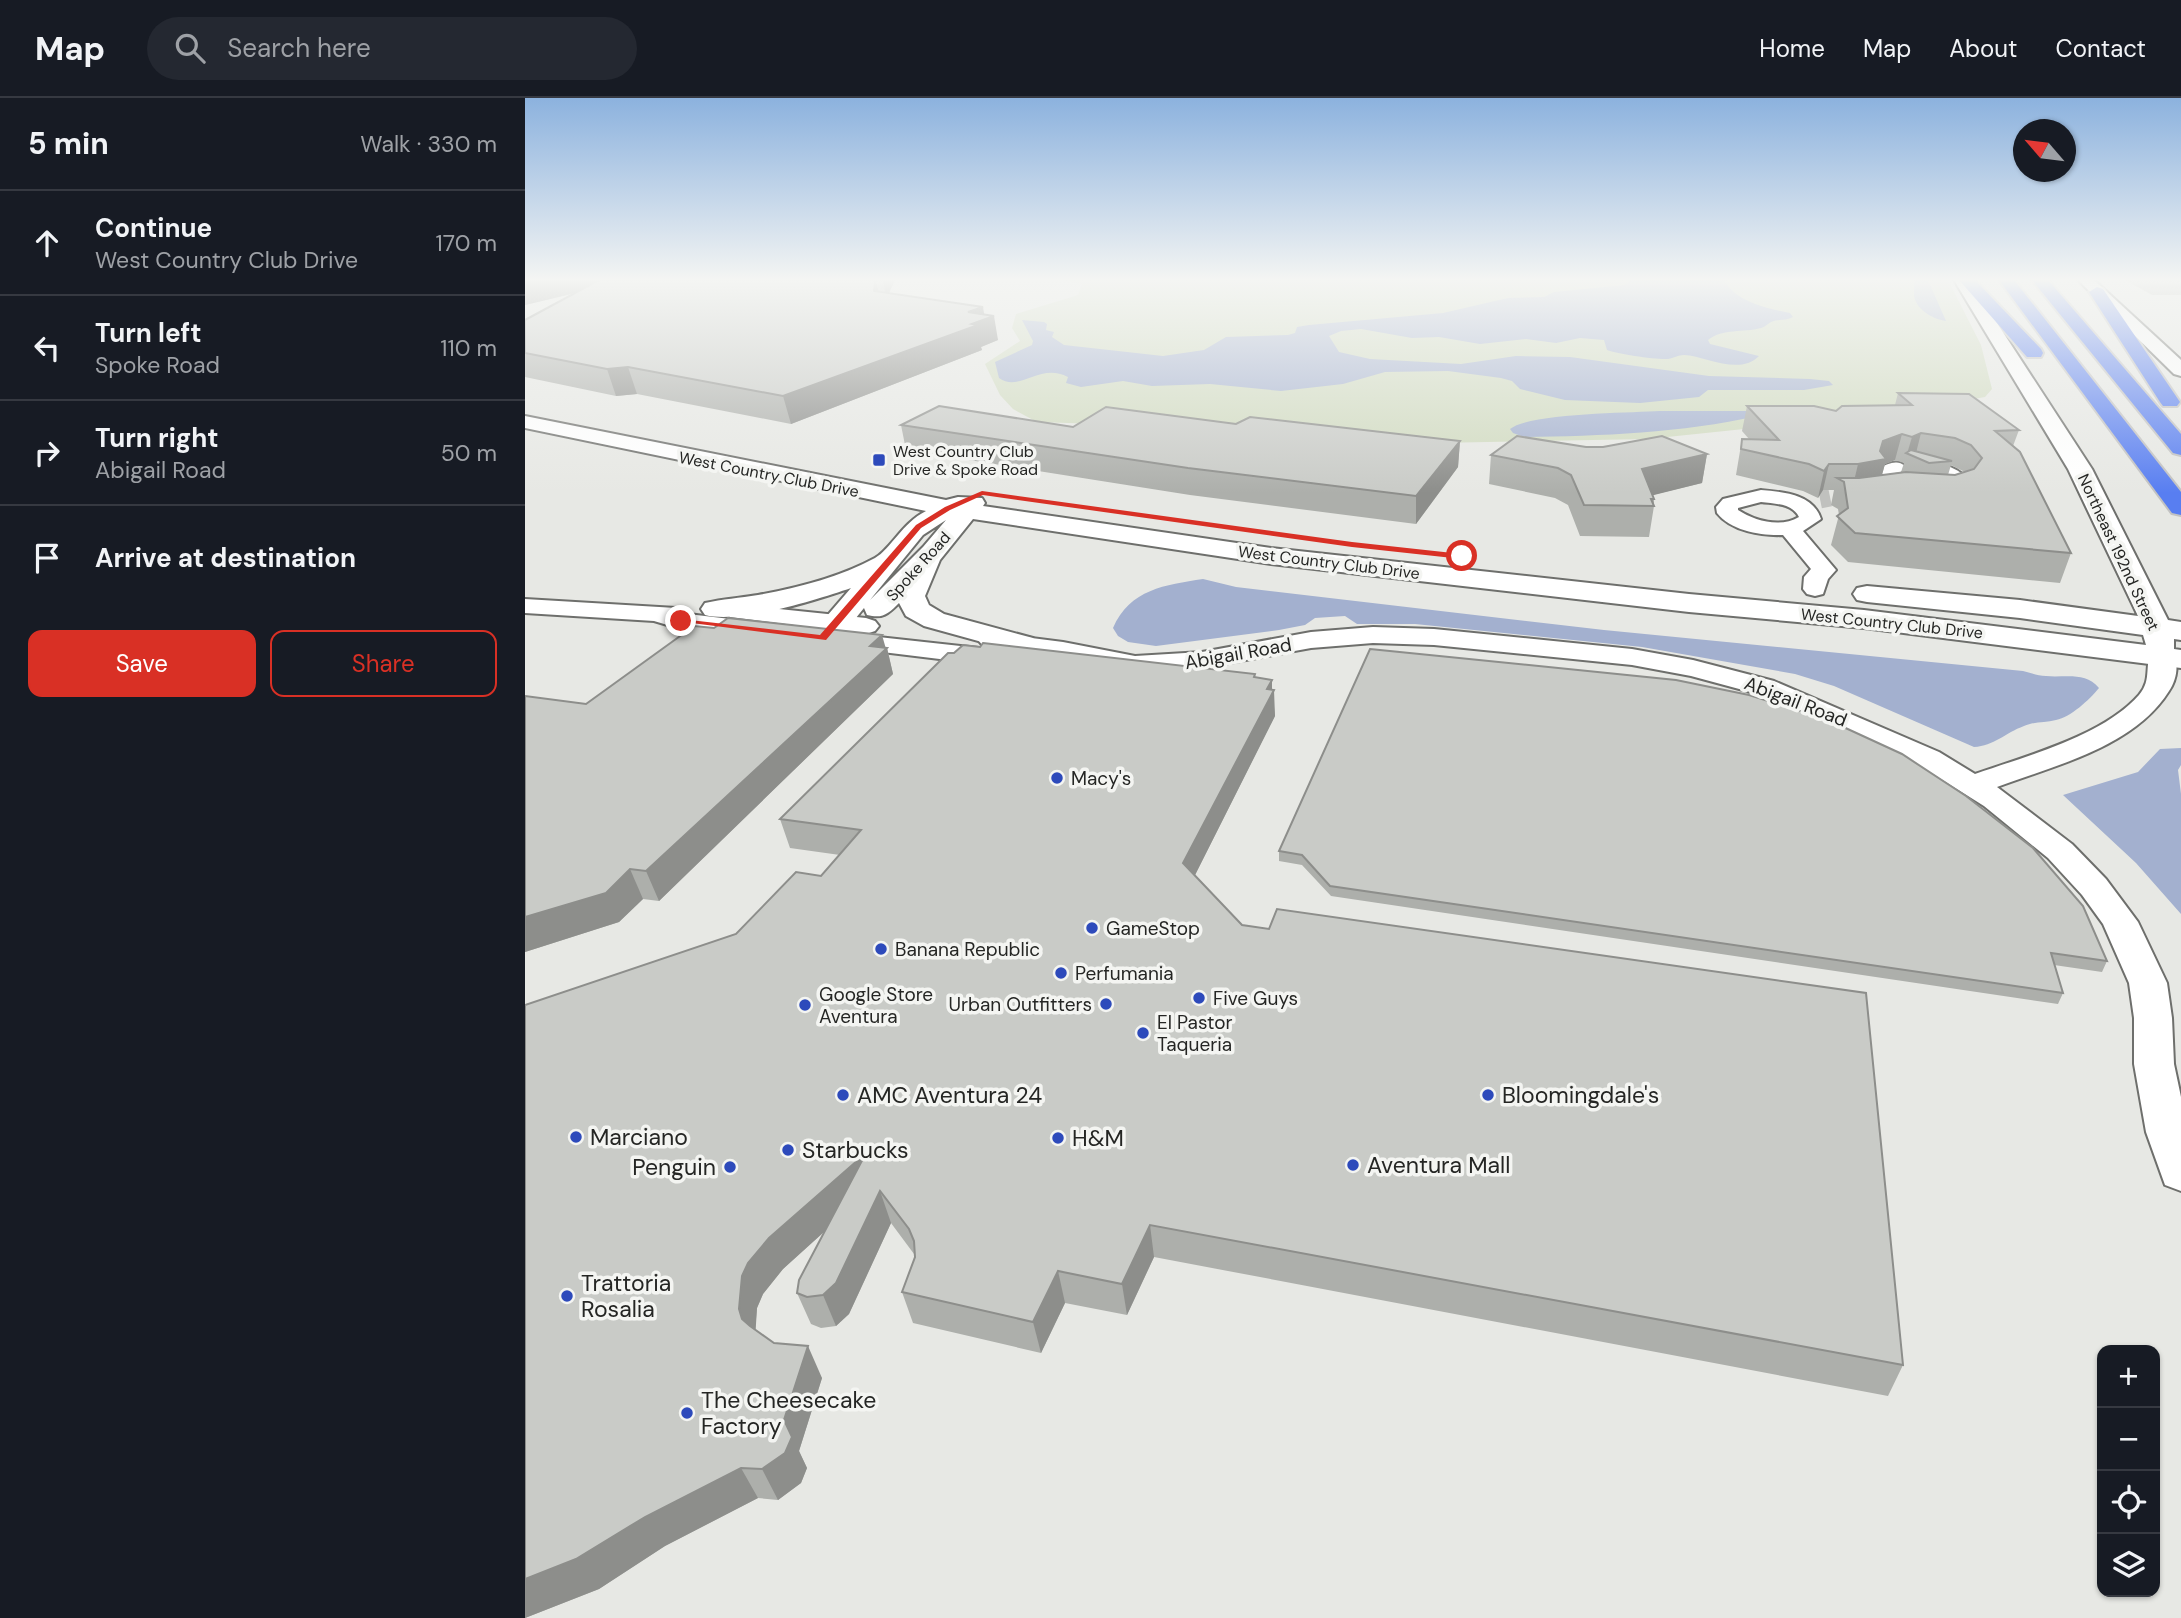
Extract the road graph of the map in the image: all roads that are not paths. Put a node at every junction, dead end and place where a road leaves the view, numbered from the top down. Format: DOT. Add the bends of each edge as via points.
graph roads {
  1 [pos="2008,351"];
  2 [pos="2031,351"];
  3 [pos="2061,351"];
  4 [pos="2099,351"];
  5 [pos="2135,351"];
  6 [pos="2161,351"];
  7 [pos="2044,365"];
  8 [pos="2181,370"];
  9 [pos="2068,391"];
  10 [pos="525,403"];
  11 [pos="590,416"];
  12 [pos="2181,418"];
  13 [pos="525,422"];
  14 [pos="553,429"];
  15 [pos="2181,448"];
  16 [pos="2154,472"];
  17 [pos="1904,489"];
  18 [pos="1878,494"];
  19 [pos="965,504"];
  20 [pos="2181,508"];
  21 [pos="1777,527"];
  22 [pos="932,554"];
  23 [pos="888,561"];
  24 [pos="2127,568"];
  25 [pos="1813,593"];
  26 [pos="525,606"];
  27 [pos="715,609"];
  28 [pos="647,613"];
  29 [pos="2075,615"];
  30 [pos="840,632"];
  31 [pos="2172,638"];
  32 [pos="1022,644"];
  33 [pos="1091,657"];
  34 [pos="1145,665"];
  35 [pos="1974,785"];
  36 [pos="2181,1173"];
  1 -- 24 [label="street, Northeast 192nd Street" via="2067,447"];
  2 -- 7 [label="highway"];
  3 -- 16 [label="highway"];
  4 -- 15 [label="highway"];
  5 -- 12 [label="highway"];
  6 -- 8 [label="street"];
  9 -- 16 [label="highway"];
  10 -- 11 [label="street, West Country Club Drive"];
  11 -- 14 [label="street"];
  11 -- 19 [label="street, West Country Club Drive"];
  13 -- 14 [label="street, West Country Club Drive"];
  14 -- 19 [label="street, West Country Club Drive"];
  16 -- 20 [label="highway"];
  17 -- 17 [label="street" via="1894,485 1886,472 1905,467 1948,473 1962,486 1941,493"];
  17 -- 18 [label="street"];
  19 -- 22 [label="street, Spoke Road"];
  19 -- 23 [label="street, Spoke Road" via="919,527"];
  19 -- 25 [label="street, West Country Club Drive" via="1272,556"];
  21 -- 21 [label="street" via="1734,518 1727,507 1765,486 1814,505 1805,523"];
  21 -- 25 [label="street"];
  22 -- 30 [label="street, Spoke Road"];
  22 -- 32 [label="street" via="911,596 916,610 934,620"];
  23 -- 27 [label="street" via="816,592"];
  23 -- 30 [label="street, Spoke Road"];
  24 -- 29 [label="street" via="2126,605"];
  24 -- 31 [label="street, Northeast 192nd Street"];
  25 -- 29 [label="street, West Country Club Drive"];
  25 -- 31 [label="street, West Country Club Drive"];
  26 -- 28 [label="street, Abigail Road"];
  27 -- 28 [label="street, Abigail Road" via="684,607"];
  27 -- 30 [label="street, Abigail Road"];
  28 -- 30 [label="street, Abigail Road" via="681,621"];
  29 -- 31 [label="street, West Country Club Drive"];
  30 -- 32 [label="street, Abigail Road"];
  30 -- 33 [label="street, Abigail Road"];
  30 -- 34 [label="street, Abigail Road" via="1058,664"];
  31 -- 35 [label="street, Northeast 192nd Street" via="2160,684 2131,717 2097,737"];
  32 -- 33 [label="street, Abigail Road"];
  33 -- 34 [label="street, Abigail Road"];
  34 -- 35 [label="street, Abigail Road" via="1373,635 1650,660 1738,679 1785,695 1916,752"];
  35 -- 36 [label="street, Abigail Road" via="2018,816 2078,869 2108,905 2132,945 2151,996 2154,1064 2167,1132"];
}
